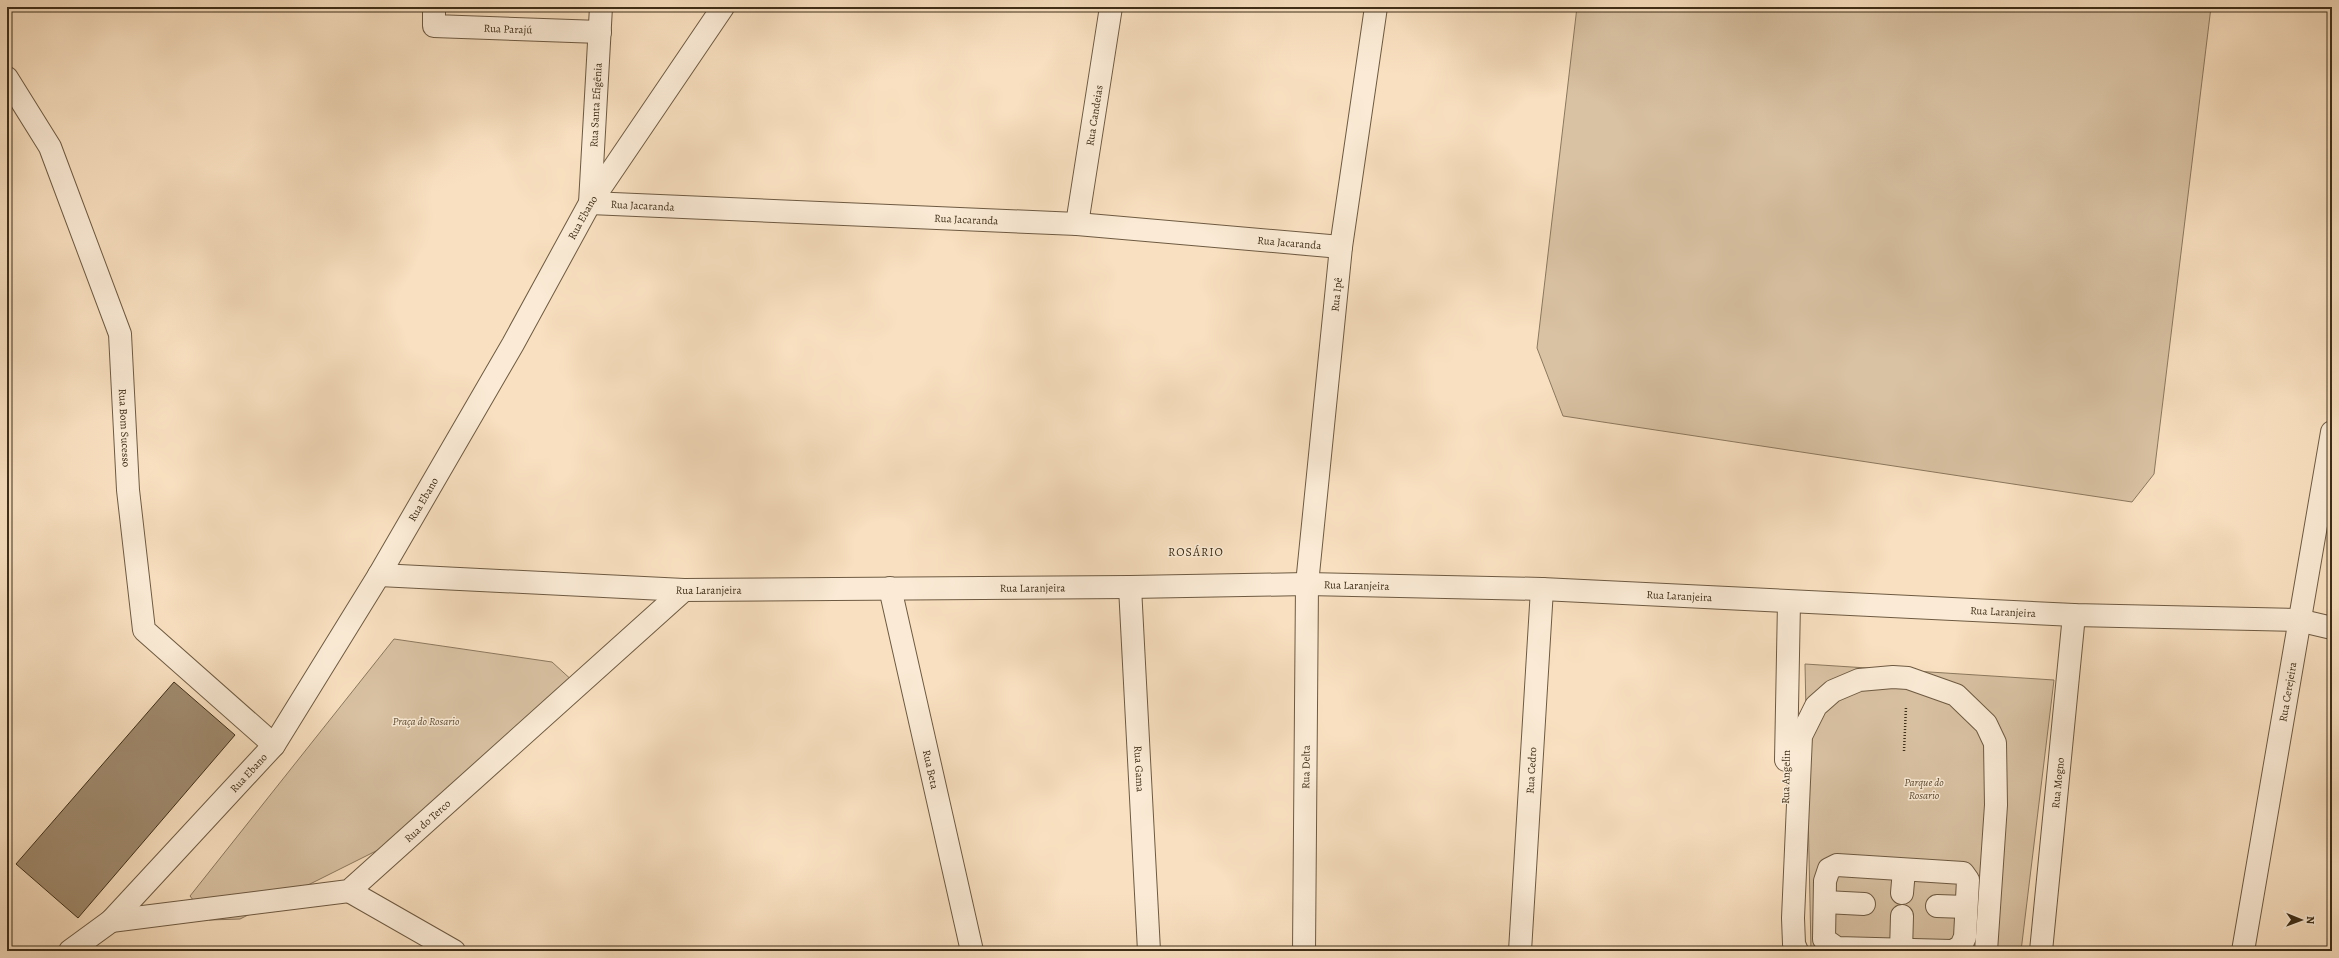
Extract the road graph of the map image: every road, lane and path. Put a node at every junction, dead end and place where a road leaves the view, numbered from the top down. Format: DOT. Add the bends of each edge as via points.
graph roads {
  1 [pos="434,7"];
  2 [pos="601,7"];
  3 [pos="723,7"];
  4 [pos="1111,7"];
  5 [pos="1376,7"];
  6 [pos="600,32"];
  7 [pos="7,78"];
  8 [pos="590,203"];
  9 [pos="1077,224"];
  10 [pos="1341,247"];
  11 [pos="2332,432"];
  12 [pos="379,575"];
  13 [pos="1307,584"];
  14 [pos="1130,587"];
  15 [pos="890,588"];
  16 [pos="1542,589"];
  17 [pos="684,590"];
  18 [pos="1789,602"];
  19 [pos="2074,615"];
  20 [pos="2298,620"];
  21 [pos="2332,628"];
  22 [pos="1908,678"];
  23 [pos="274,744"];
  24 [pos="1904,751"];
  25 [pos="1904,870"];
  26 [pos="349,891"];
  27 [pos="1902,893"];
  28 [pos="1825,902"];
  29 [pos="1864,904"];
  30 [pos="1937,906"];
  31 [pos="1966,907"];
  32 [pos="1902,916"];
  33 [pos="111,921"];
  34 [pos="1901,950"];
  35 [pos="70,951"];
  36 [pos="454,951"];
  37 [pos="972,951"];
  38 [pos="1149,951"];
  39 [pos="1304,951"];
  40 [pos="1520,951"];
  41 [pos="1784,951"];
  42 [pos="1797,951"];
  43 [pos="1952,951"];
  44 [pos="1986,951"];
  45 [pos="2041,951"];
  46 [pos="2243,951"];
  1 -- 6 [label="street, Rua Parajú" via="434,26"];
  2 -- 6 [label="street, Rua Santa Efigênia"];
  3 -- 8 [label="street, Rua Ebano"];
  4 -- 9 [label="street, Rua Candeias"];
  5 -- 10 [label="street, Rua Ipê"];
  6 -- 8 [label="street, Rua Santa Efigênia"];
  7 -- 23 [label="street, Rua Bom Sucesso" via="50,147 120,334 128,490 144,630"];
  8 -- 9 [label="street, Rua Jacaranda"];
  8 -- 12 [label="street, Rua Ebano"];
  9 -- 10 [label="street, Rua Jacaranda"];
  10 -- 13 [label="street, Rua Ipê"];
  11 -- 20 [label="street, Rua Cerejeira"];
  12 -- 17 [label="street, Rua Laranjeira"];
  12 -- 23 [label="street, Rua Ebano"];
  13 -- 14 [label="street, Rua Laranjeira"];
  13 -- 16 [label="street, Rua Laranjeira"];
  13 -- 39 [label="street, Rua Delta"];
  14 -- 15 [label="street, Rua Laranjeira"];
  14 -- 38 [label="street, Rua Gama"];
  15 -- 17 [label="street, Rua Laranjeira"];
  15 -- 37 [label="street, Rua Beta"];
  16 -- 18 [label="street, Rua Laranjeira"];
  16 -- 40 [label="street, Rua Cedro"];
  17 -- 26 [label="street, Rua do Terco"];
  18 -- 19 [label="street, Rua Laranjeira"];
  18 -- 41 [label="street, Rua Angelin"];
  19 -- 20 [label="street, Rua Laranjeira"];
  19 -- 45 [label="street, Rua Mogno"];
  20 -- 21 [label="street, Rua Laranjeira"];
  20 -- 46 [label="street, Rua Cerejeira"];
  22 -- 24 [label="path"];
  22 -- 42 [label="street" via="1859,680 1833,692 1816,706 1801,736 1793,918 1794,944"];
  22 -- 44 [label="street" via="1956,695 1986,724 1995,743 1996,805"];
  23 -- 33 [label="street, Rua Ebano"];
  25 -- 27 [label="street"];
  25 -- 28 [label="street" via="1837,865 1829,869 1825,881"];
  25 -- 31 [label="street" via="1963,873 1968,880"];
  26 -- 33 [label="street"];
  26 -- 36 [label="street"];
  28 -- 29 [label="street"];
  28 -- 34 [label="street" via="1824,939 1837,948"];
  30 -- 31 [label="street"];
  31 -- 43 [label="street" via="1965,937 1961,946"];
  32 -- 34 [label="street"];
  33 -- 35 [label="street, Rua Ebano"];
  34 -- 43 [label="street"];
}
